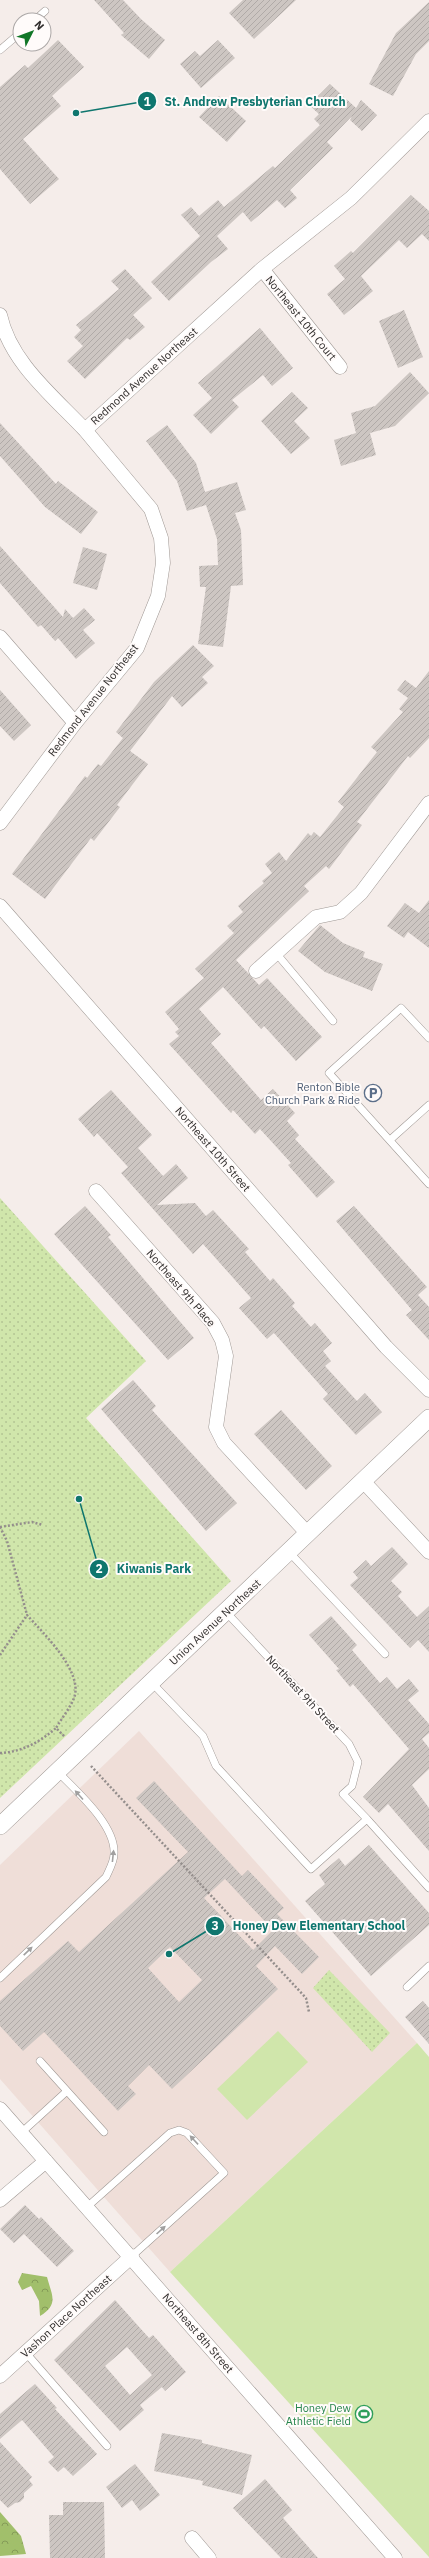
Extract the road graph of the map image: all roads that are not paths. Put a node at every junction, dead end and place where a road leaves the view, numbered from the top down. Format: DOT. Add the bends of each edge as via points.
graph roads {
  1 [pos="12,40"];
  2 [pos="0,50"];
  3 [pos="429,122"];
  4 [pos="262,269"];
  5 [pos="0,315"];
  6 [pos="340,367"];
  7 [pos="85,430"];
  8 [pos="0,637"];
  9 [pos="75,723"];
  10 [pos="429,803"];
  11 [pos="0,823"];
  12 [pos="0,906"];
  13 [pos="276,953"];
  14 [pos="256,971"];
  15 [pos="332,1021"];
  16 [pos="429,1038"];
  17 [pos="429,1104"];
  18 [pos="390,1140"];
  19 [pos="429,1184"];
  20 [pos="96,1191"];
  21 [pos="429,1390"];
  22 [pos="429,1418"];
  23 [pos="363,1481"];
  24 [pos="308,1534"];
  25 [pos="289,1552"];
  26 [pos="429,1552"];
  27 [pos="226,1612"];
  28 [pos="385,1654"];
  29 [pos="152,1682"];
  30 [pos="58,1772"];
  31 [pos="367,1819"];
  32 [pos="0,1826"];
  33 [pos="429,1888"];
  34 [pos="429,1966"];
  35 [pos="0,1978"];
  36 [pos="407,1986"];
  37 [pos="40,2061"];
  38 [pos="67,2091"];
  39 [pos="0,2109"];
  40 [pos="104,2132"];
  41 [pos="21,2133"];
  42 [pos="46,2161"];
  43 [pos="0,2200"];
  44 [pos="87,2207"];
  45 [pos="132,2256"];
  46 [pos="26,2353"];
  47 [pos="0,2376"];
  48 [pos="107,2446"];
  49 [pos="192,2538"];
  50 [pos="209,2558"];
  51 [pos="395,2558"];
  1 -- 2 [label="lane"];
  3 -- 4 [label="street, Redmond Avenue Northeast" via="351,198"];
  4 -- 6 [label="street, Northeast 10th Court"];
  4 -- 7 [label="street, Redmond Avenue Northeast"];
  5 -- 7 [label="street" via="6,336 19,359"];
  7 -- 9 [label="street, Redmond Avenue Northeast" via="151,509 160,538 163,563 158,596 137,648"];
  8 -- 9 [label="street"];
  9 -- 11 [label="street, Redmond Avenue Northeast"];
  10 -- 13 [label="street" via="361,893 340,912 316,917"];
  12 -- 21 [label="street, Northeast 10th Street" via="386,1347"];
  13 -- 14 [label="street"];
  13 -- 15 [label="lane"];
  16 -- 18 [label="lane" via="401,1008 329,1073"];
  17 -- 18 [label="lane"];
  18 -- 19 [label="lane"];
  20 -- 24 [label="street, Northeast 9th Place" via="214,1323 226,1356 216,1427 224,1442"];
  22 -- 23 [label="street, Union Avenue Northeast"];
  23 -- 24 [label="street, Union Avenue Northeast"];
  23 -- 26 [label="street"];
  24 -- 25 [label="street, Union Avenue Northeast"];
  25 -- 27 [label="street, Union Avenue Northeast"];
  25 -- 28 [label="lane"];
  27 -- 29 [label="street, Union Avenue Northeast"];
  27 -- 31 [label="lane, Northeast 9th Street" via="349,1744 358,1762 352,1786 343,1794"];
  29 -- 30 [label="street, Union Avenue Northeast"];
  29 -- 31 [label="lane" via="203,1736 216,1766 311,1869"];
  30 -- 32 [label="street, Union Avenue Northeast"];
  35 -- 30 [label="lane, one-way" via="106,1877 112,1864 113,1844 101,1818"];
  31 -- 33 [label="lane"];
  34 -- 36 [label="lane"];
  37 -- 38 [label="lane"];
  38 -- 40 [label="lane"];
  38 -- 41 [label="lane"];
  39 -- 41 [label="street, Northeast 8th Street"];
  41 -- 42 [label="street, Northeast 8th Street"];
  42 -- 43 [label="street"];
  42 -- 44 [label="street, Northeast 8th Street"];
  44 -- 45 [label="street, Northeast 8th Street"];
  45 -- 44 [label="lane, one-way" via="224,2173 187,2133 179,2130 170,2133"];
  45 -- 46 [label="street, Vashon Place Northeast"];
  45 -- 51 [label="street, Northeast 8th Street"];
  46 -- 47 [label="street, Vashon Place Northeast"];
  46 -- 48 [label="lane"];
  49 -- 50 [label="street"];
}
